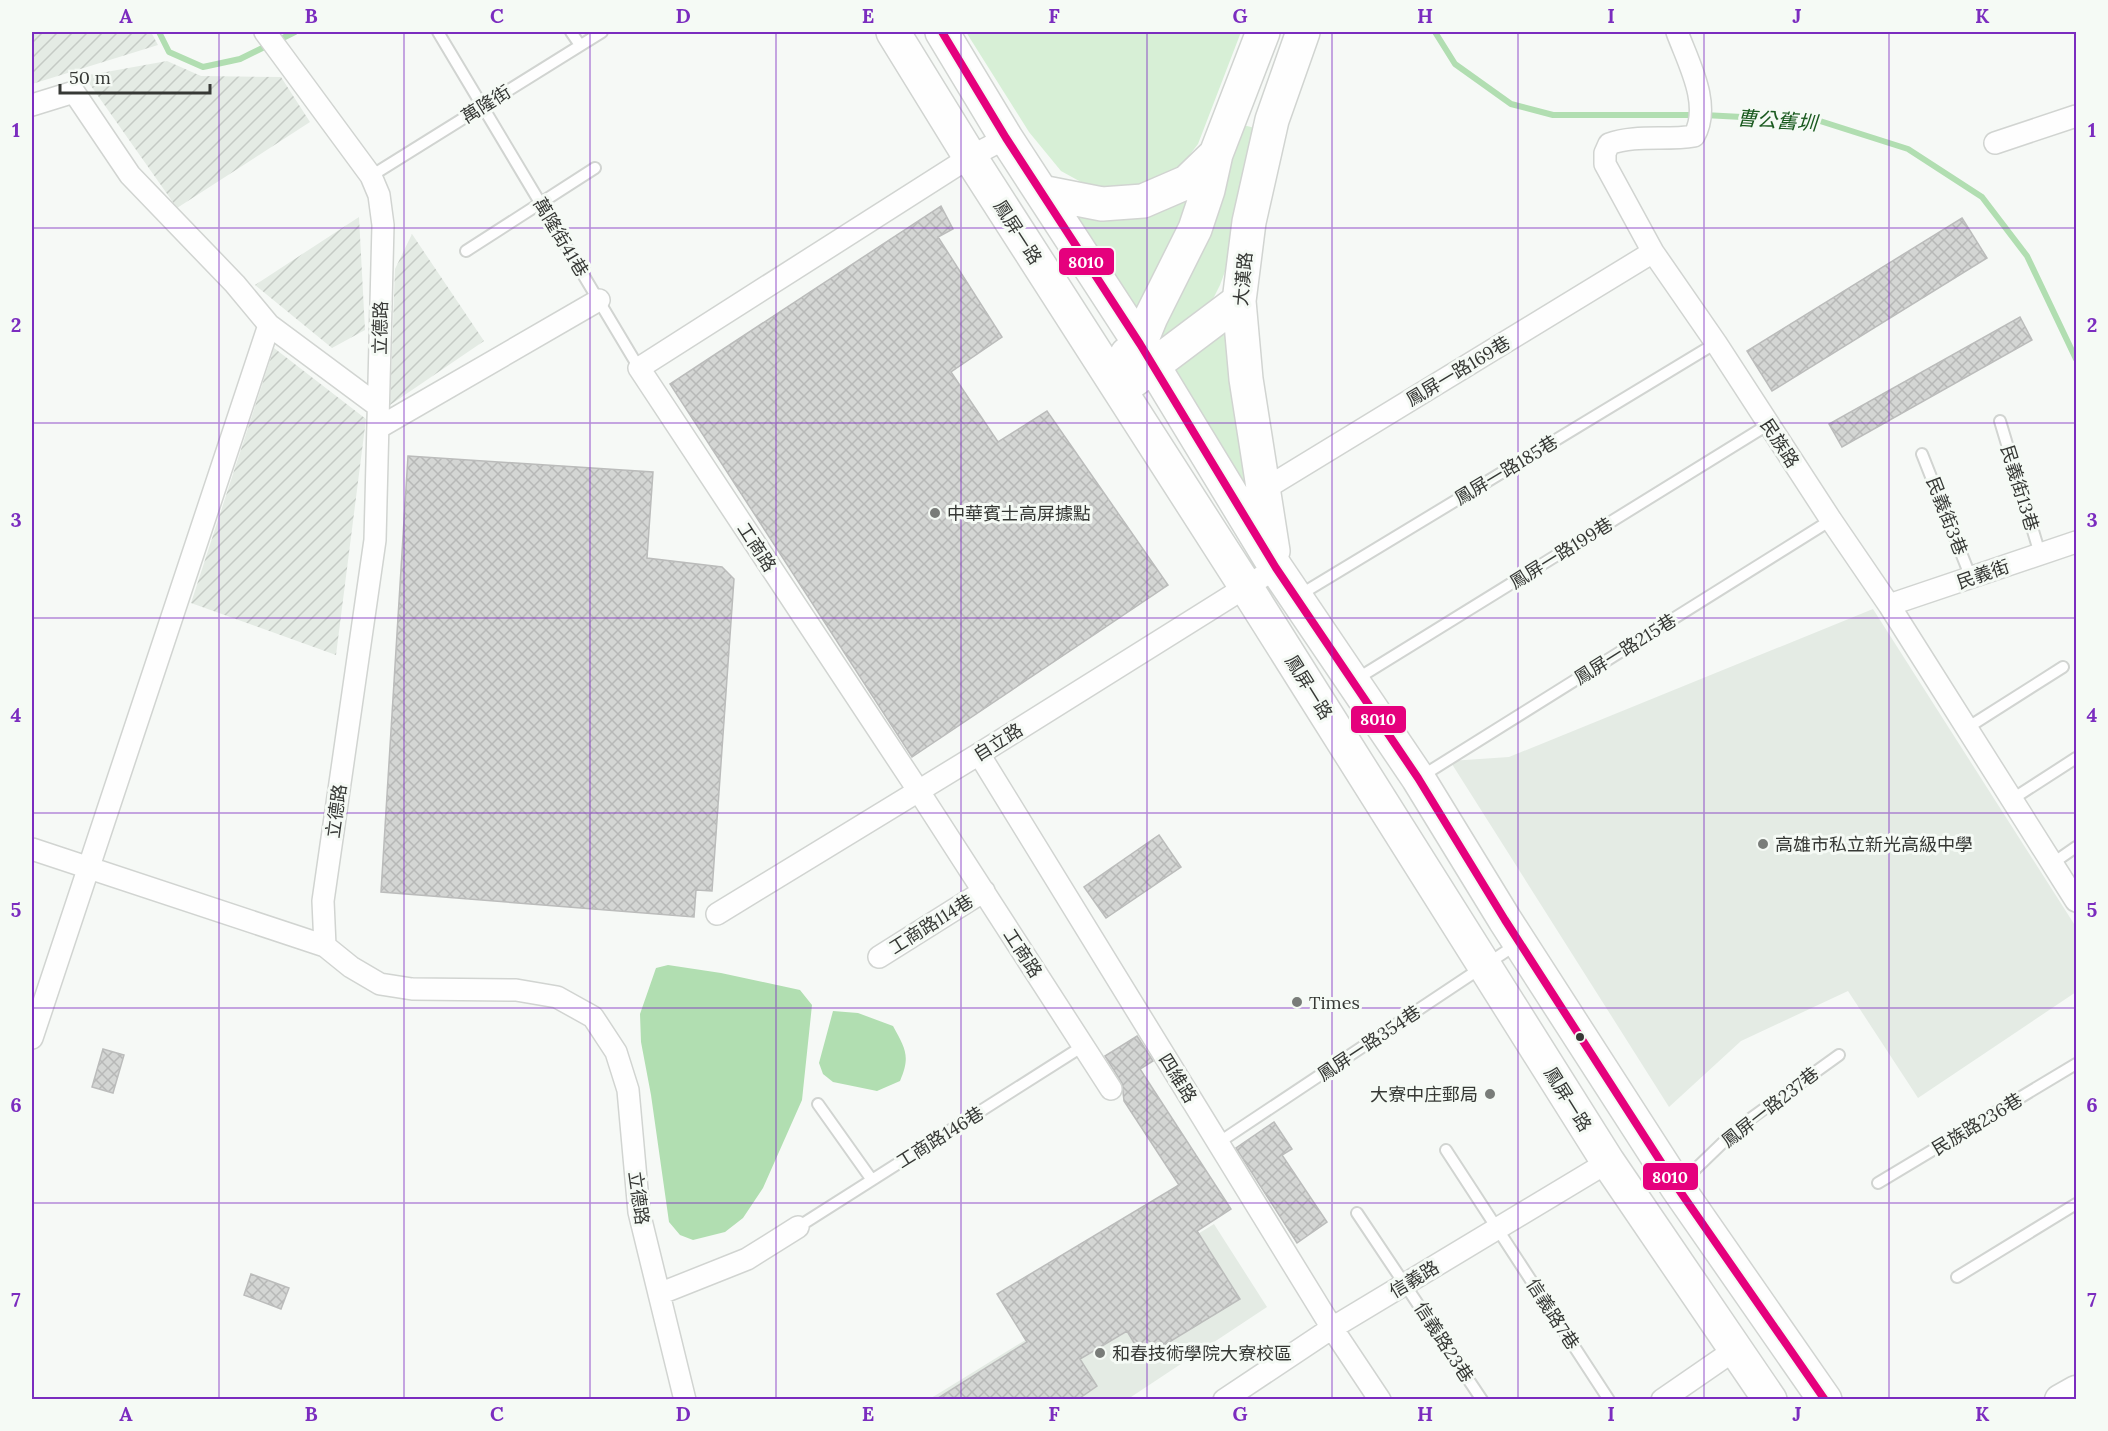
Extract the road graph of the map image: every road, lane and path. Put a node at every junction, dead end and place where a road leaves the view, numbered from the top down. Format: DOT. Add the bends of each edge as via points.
graph roads {
  1 [pos="438,32"];
  2 [pos="571,32"];
  3 [pos="602,32"];
  4 [pos="893,32"];
  5 [pos="942,32"];
  6 [pos="1263,32"];
  7 [pos="1303,32"];
  8 [pos="1677,32"];
  9 [pos="266,33"];
  10 [pos="580,45"];
  11 [pos="32,105"];
  12 [pos="484,106"];
  13 [pos="2076,116"];
  14 [pos="1006,138"];
  15 [pos="1995,143"];
  16 [pos="1216,154"];
  17 [pos="970,158"];
  18 [pos="595,168"];
  19 [pos="371,176"];
  20 [pos="1041,192"];
  21 [pos="541,203"];
  22 [pos="466,250"];
  23 [pos="1653,252"];
  24 [pos="599,300"];
  25 [pos="1239,301"];
  26 [pos="269,325"];
  27 [pos="1716,343"];
  28 [pos="1146,356"];
  29 [pos="639,368"];
  30 [pos="1113,379"];
  31 [pos="378,406"];
  32 [pos="2000,421"];
  33 [pos="1768,424"];
  34 [pos="378,428"];
  35 [pos="1922,454"];
  36 [pos="1263,490"];
  37 [pos="1831,520"];
  38 [pos="2076,542"];
  39 [pos="2040,554"];
  40 [pos="1276,568"];
  41 [pos="1971,578"];
  42 [pos="1246,587"];
  43 [pos="1296,597"];
  44 [pos="1889,606"];
  45 [pos="2063,667"];
  46 [pos="1353,682"];
  47 [pos="1968,728"];
  48 [pos="979,754"];
  49 [pos="2076,758"];
  50 [pos="1418,778"];
  51 [pos="918,790"];
  52 [pos="2012,800"];
  53 [pos="2076,847"];
  54 [pos="32,849"];
  55 [pos="2052,863"];
  56 [pos="87,867"];
  57 [pos="984,891"];
  58 [pos="2076,901"];
  59 [pos="717,914"];
  60 [pos="1520,942"];
  61 [pos="325,946"];
  62 [pos="879,957"];
  63 [pos="1484,966"];
  64 [pos="32,1038"];
  65 [pos="1083,1047"];
  66 [pos="1839,1055"];
  67 [pos="2076,1064"];
  68 [pos="1111,1089"];
  69 [pos="818,1104"];
  70 [pos="1218,1143"];
  71 [pos="1446,1150"];
  72 [pos="1608,1162"];
  73 [pos="872,1180"];
  74 [pos="1878,1183"];
  75 [pos="1677,1187"];
  76 [pos="2076,1204"];
  77 [pos="1357,1213"];
  78 [pos="798,1227"];
  79 [pos="1498,1228"];
  80 [pos="1957,1277"];
  81 [pos="1406,1284"];
  82 [pos="659,1294"];
  83 [pos="1332,1328"];
  84 [pos="1736,1349"];
  85 [pos="2076,1390"];
  86 [pos="685,1400"];
  87 [pos="1224,1400"];
  88 [pos="1380,1400"];
  89 [pos="1482,1400"];
  90 [pos="1609,1400"];
  91 [pos="1662,1400"];
  92 [pos="1770,1400"];
  93 [pos="1825,1400"];
  94 [pos="2060,1400"];
  1 -- 12 [label="lane, 萬隆街41巷"];
  2 -- 10 [label="lane"];
  3 -- 10 [label="lane, 萬隆街"];
  4 -- 17 [label="main road, 鳳屏一路"];
  5 -- 14 [label="main road"];
  6 -- 16 [label="main road"];
  7 -- 25 [label="main road, 大漢路" via="1269,132 1249,222"];
  8 -- 23 [label="street, 民族路" via="1700,106 1700,126 1694,136 1620,140 1610,144 1605,153 1605,164"];
  9 -- 19 [label="street, 立德路"];
  10 -- 12 [label="lane, 萬隆街"];
  11 -- 26 [label="street" via="74,92 130,175"];
  12 -- 19 [label="lane, 萬隆街"];
  12 -- 21 [label="lane, 萬隆街41巷"];
  13 -- 15 [label="street"];
  14 -- 17 [label="street"];
  14 -- 20 [label="main road"];
  16 -- 20 [label="main road" via="1187,182 1143,201 1102,204"];
  16 -- 28 [label="main road" via="1195,229 1151,317"];
  17 -- 29 [label="street"];
  17 -- 30 [label="main road, 鳳屏一路"];
  18 -- 21 [label="lane"];
  19 -- 31 [label="street, 立德路" via="379,195 383,225"];
  20 -- 28 [label="main road"];
  21 -- 22 [label="lane"];
  21 -- 24 [label="lane, 萬隆街41巷"];
  23 -- 27 [label="street, 民族路"];
  23 -- 36 [label="street, 鳳屏一路169巷"];
  24 -- 29 [label="lane, 萬隆街41巷"];
  24 -- 34 [label="street"];
  25 -- 28 [label="main road"];
  25 -- 36 [label="main road, 大漢路"];
  26 -- 31 [label="street"];
  26 -- 56 [label="street"];
  27 -- 33 [label="street, 民族路"];
  27 -- 43 [label="lane, 鳳屏一路185巷"];
  28 -- 30 [label="main road"];
  28 -- 40 [label="main road"];
  29 -- 51 [label="street, 工商路"];
  30 -- 42 [label="main road, 鳳屏一路"];
  31 -- 34 [label="street, 立德路"];
  32 -- 39 [label="lane, 民義街13巷"];
  33 -- 37 [label="street, 民族路"];
  33 -- 46 [label="lane, 鳳屏一路199巷"];
  34 -- 61 [label="street, 立德路" via="375,540 324,901"];
  35 -- 41 [label="lane, 民義街3巷"];
  36 -- 40 [label="main road, 大漢路"];
  37 -- 44 [label="street, 民族路"];
  37 -- 50 [label="lane, 鳳屏一路215巷"];
  38 -- 39 [label="street, 民義街"];
  39 -- 41 [label="street, 民義街"];
  40 -- 42 [label="street, 自立路"];
  40 -- 43 [label="main road"];
  41 -- 44 [label="street, 民義街"];
  42 -- 48 [label="street, 自立路"];
  42 -- 63 [label="main road, 鳳屏一路"];
  43 -- 46 [label="main road"];
  44 -- 47 [label="street, 民族路"];
  45 -- 47 [label="lane"];
  46 -- 50 [label="main road"];
  47 -- 52 [label="street, 民族路"];
  48 -- 51 [label="street, 自立路"];
  48 -- 70 [label="street, 四維路"];
  49 -- 52 [label="lane"];
  50 -- 60 [label="main road"];
  51 -- 57 [label="street, 工商路"];
  51 -- 59 [label="street, 自立路"];
  52 -- 55 [label="street, 民族路"];
  53 -- 55 [label="lane"];
  54 -- 56 [label="street"];
  55 -- 58 [label="street, 民族路"];
  56 -- 61 [label="street"];
  56 -- 64 [label="street"];
  57 -- 62 [label="street, 工商路114巷"];
  57 -- 65 [label="street, 工商路"];
  60 -- 63 [label="lane, 鳳屏一路354巷"];
  60 -- 75 [label="main road"];
  61 -- 82 [label="street, 立德路" via="380,984 412,989 516,990 558,997 593,1017 616,1052 628,1090 639,1212"];
  63 -- 70 [label="lane, 鳳屏一路354巷"];
  63 -- 72 [label="main road, 鳳屏一路"];
  65 -- 68 [label="street, 工商路"];
  65 -- 73 [label="lane, 工商路146巷"];
  66 -- 75 [label="lane, 鳳屏一路237巷" via="1739,1127"];
  67 -- 74 [label="lane, 民族路236巷"];
  69 -- 73 [label="lane"];
  70 -- 83 [label="street, 四維路"];
  71 -- 79 [label="lane, 信義路7巷"];
  72 -- 79 [label="street, 信義路"];
  72 -- 84 [label="main road, 鳳屏一路"];
  73 -- 78 [label="lane, 工商路146巷"];
  75 -- 93 [label="main road"];
  76 -- 80 [label="lane"];
  77 -- 81 [label="lane, 信義路23巷"];
  78 -- 82 [label="street" via="747,1259"];
  79 -- 81 [label="street, 信義路"];
  79 -- 90 [label="lane, 信義路7巷"];
  81 -- 83 [label="street, 信義路"];
  81 -- 89 [label="lane, 信義路23巷"];
  82 -- 86 [label="street, 立德路"];
  83 -- 87 [label="street, 信義路"];
  83 -- 88 [label="street, 四維路"];
  84 -- 91 [label="street"];
  84 -- 92 [label="main road, 鳳屏一路"];
  85 -- 94 [label="street"];
}
